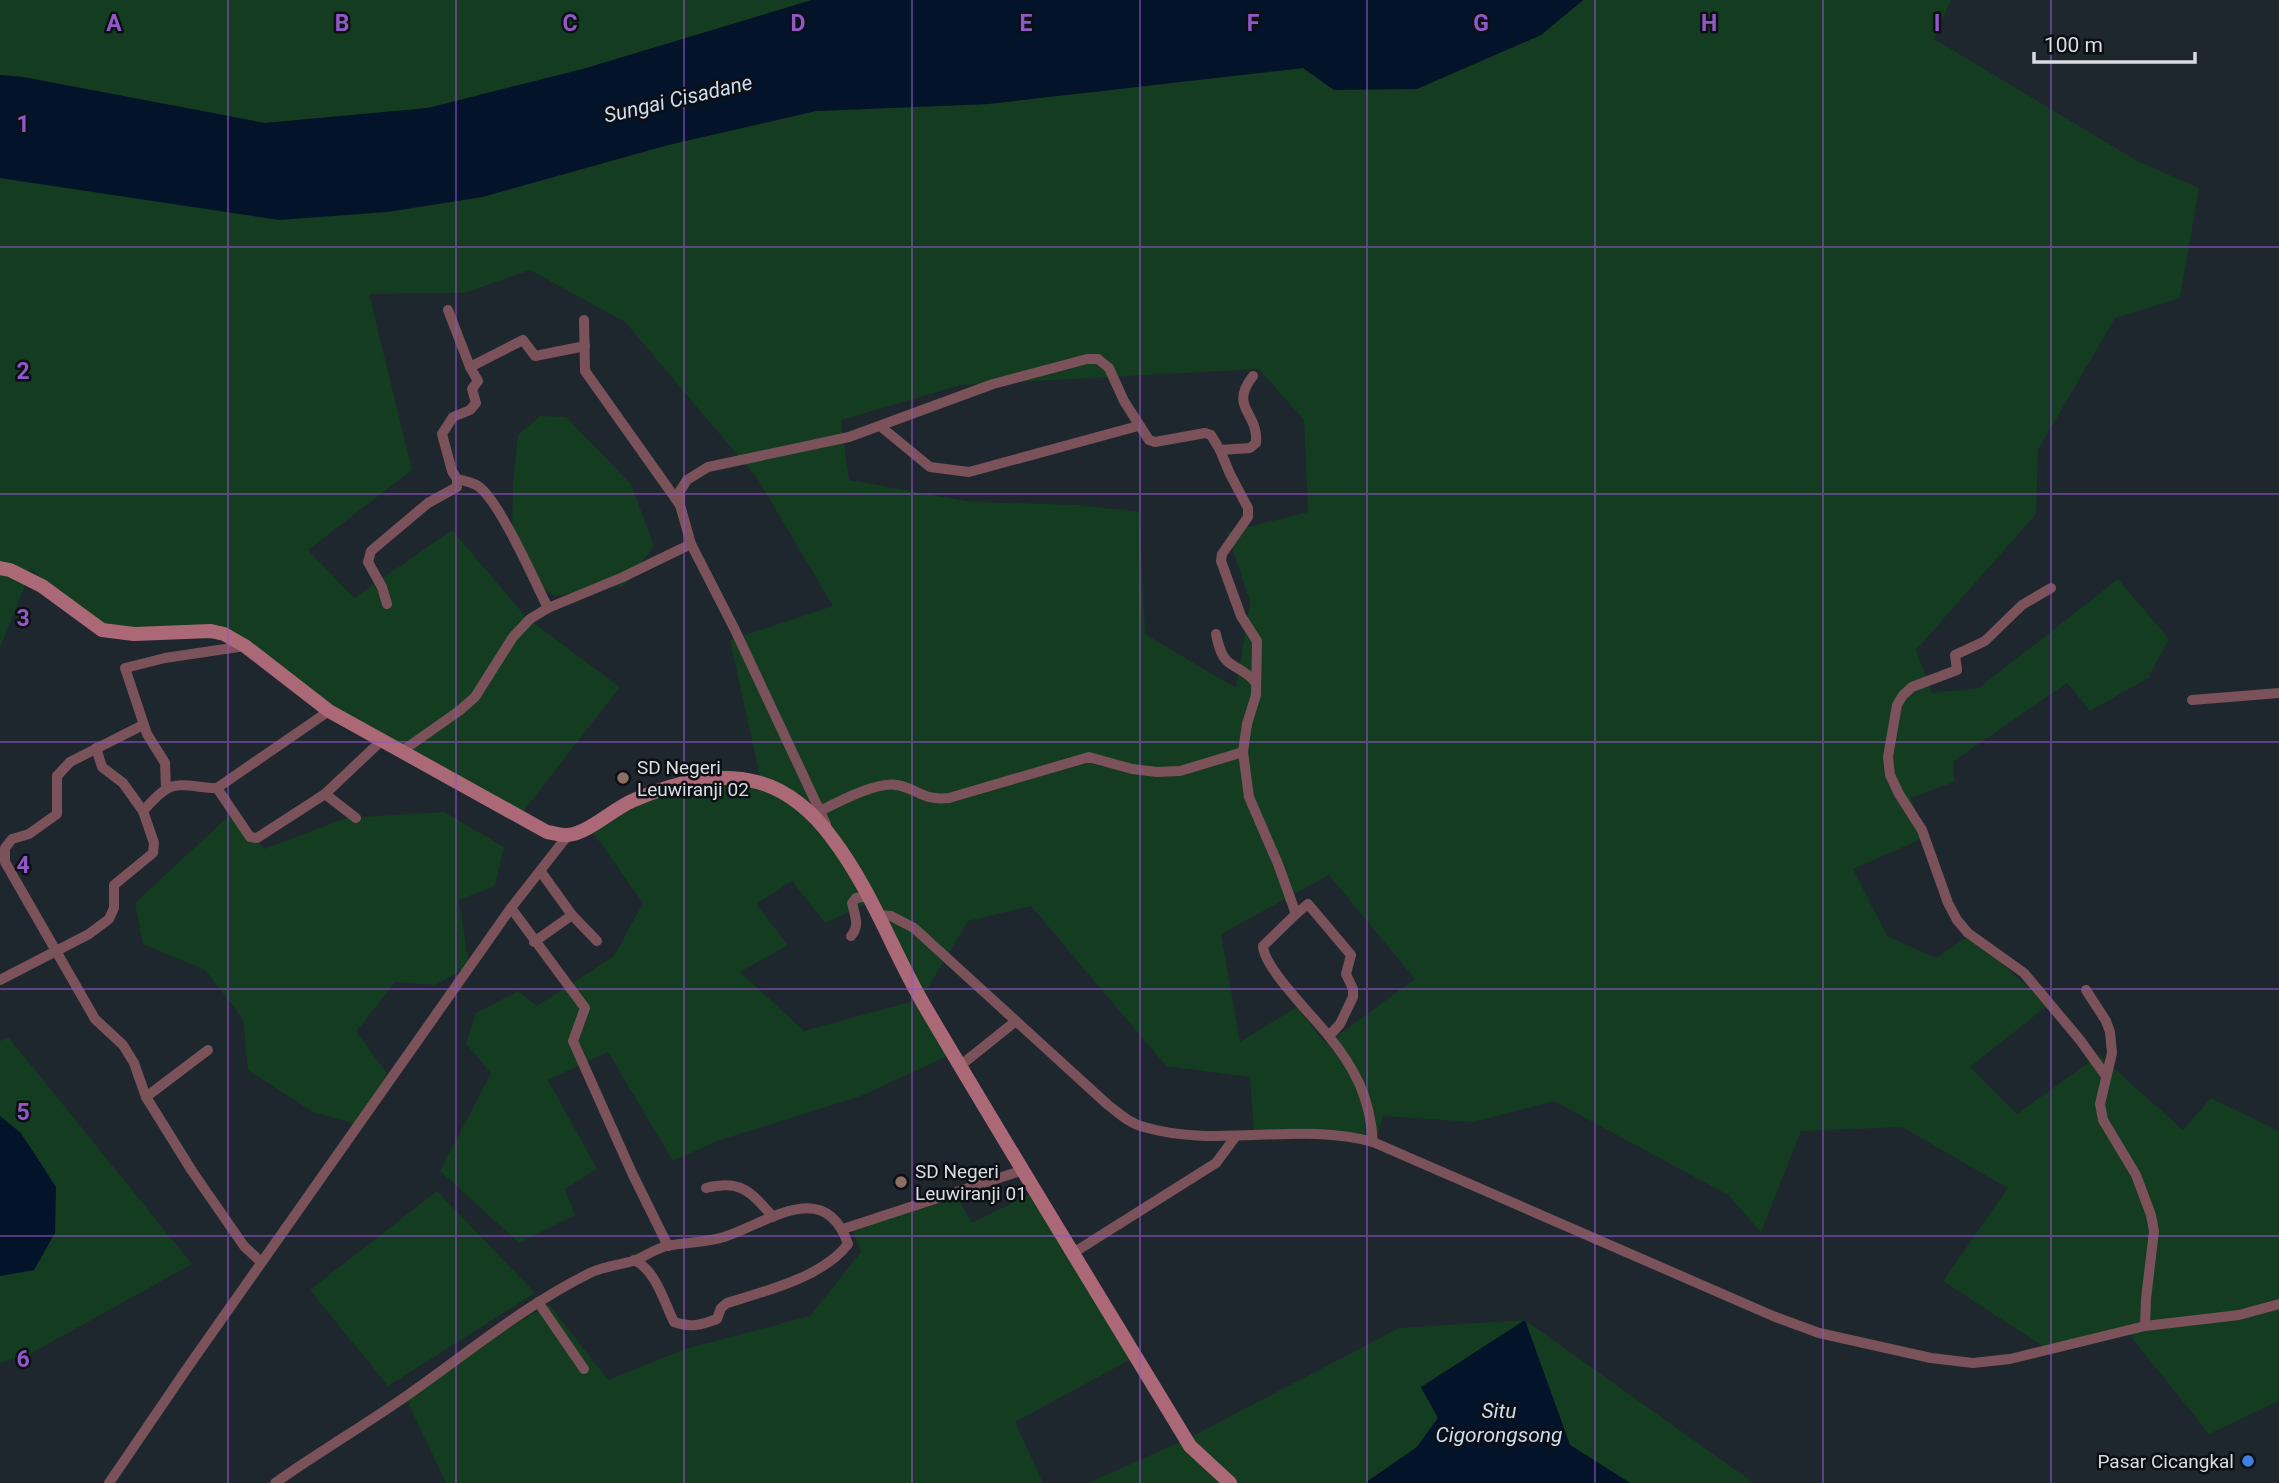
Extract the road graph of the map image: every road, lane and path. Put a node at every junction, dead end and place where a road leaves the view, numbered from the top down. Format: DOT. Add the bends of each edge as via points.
graph roads {
  1 [pos="448,310"];
  2 [pos="584,320"];
  3 [pos="585,346"];
  4 [pos="470,367"];
  5 [pos="1253,376"];
  6 [pos="880,426"];
  7 [pos="1138,426"];
  8 [pos="1220,450"];
  9 [pos="457,479"];
  10 [pos="680,505"];
  11 [pos="691,544"];
  12 [pos="0,568"];
  13 [pos="2051,588"];
  14 [pos="387,604"];
  15 [pos="548,608"];
  16 [pos="1216,634"];
  17 [pos="245,646"];
  18 [pos="1255,682"];
  19 [pos="2279,693"];
  20 [pos="2192,700"];
  21 [pos="328,711"];
  22 [pos="143,725"];
  23 [pos="380,741"];
  24 [pos="96,748"];
  25 [pos="402,751"];
  26 [pos="1243,752"];
  27 [pos="166,788"];
  28 [pos="217,788"];
  29 [pos="325,794"];
  30 [pos="144,811"];
  31 [pos="820,811"];
  32 [pos="356,818"];
  33 [pos="568,835"];
  34 [pos="832,837"];
  35 [pos="541,872"];
  36 [pos="869,896"];
  37 [pos="511,908"];
  38 [pos="1296,914"];
  39 [pos="572,915"];
  40 [pos="879,915"];
  41 [pos="851,936"];
  42 [pos="597,941"];
  43 [pos="534,942"];
  44 [pos="55,950"];
  45 [pos="0,980"];
  46 [pos="2086,990"];
  47 [pos="1016,1021"];
  48 [pos="1329,1037"];
  49 [pos="208,1050"];
  50 [pos="961,1065"];
  51 [pos="2106,1076"];
  52 [pos="146,1097"];
  53 [pos="1236,1136"];
  54 [pos="1373,1142"];
  55 [pos="1023,1170"];
  56 [pos="706,1188"];
  57 [pos="773,1217"];
  58 [pos="843,1229"];
  59 [pos="667,1246"];
  60 [pos="1073,1253"];
  61 [pos="634,1260"];
  62 [pos="261,1262"];
  63 [pos="538,1302"];
  64 [pos="2279,1304"];
  65 [pos="2145,1326"];
  66 [pos="584,1369"];
  67 [pos="113,1481"];
  68 [pos="275,1483"];
  69 [pos="1230,1483"];
  1 -- 4 [label="street"];
  2 -- 3 [label="street"];
  3 -- 4 [label="street" via="535,356 523,340"];
  3 -- 10 [label="street" via="585,371"];
  4 -- 9 [label="street" via="478,381 472,389 476,403 453,417 442,434"];
  5 -- 8 [label="street" via="1242,402 1258,430 1256,443 1250,448"];
  6 -- 7 [label="street" via="930,467 969,472"];
  6 -- 7 [label="street" via="993,384 1098,359 1109,368"];
  6 -- 10 [label="street" via="849,437 708,467 687,480 680,491"];
  7 -- 8 [label="street" via="1155,442 1205,433"];
  8 -- 18 [label="street" via="1248,508 1248,517 1221,561 1241,616 1257,642"];
  9 -- 14 [label="street" via="457,488 428,503 371,551 368,562"];
  9 -- 15 [label="street" via="476,484 484,492"];
  10 -- 11 [label="street"];
  11 -- 15 [label="street"];
  11 -- 31 [label="street"];
  12 -- 17 [label="main road" via="42,586 102,630 134,634 211,631"];
  13 -- 51 [label="street" via="2022,605 1985,640 1955,655 1957,670 1903,695 1888,757 1890,775 1922,830 1957,920 2024,974"];
  15 -- 25 [label="street" via="513,637 475,697"];
  16 -- 18 [label="street" via="1227,660"];
  17 -- 21 [label="main road"];
  17 -- 22 [label="street" via="125,668"];
  18 -- 26 [label="street"];
  19 -- 20 [label="street"];
  21 -- 23 [label="main road"];
  21 -- 28 [label="street"];
  22 -- 24 [label="street"];
  22 -- 27 [label="street" via="165,763"];
  23 -- 25 [label="main road"];
  23 -- 29 [label="street"];
  24 -- 30 [label="street" via="102,767 123,783"];
  24 -- 44 [label="street" via="69,762 57,776 57,814 29,834 12,839 5,848 5,862"];
  25 -- 33 [label="main road" via="547,832"];
  26 -- 31 [label="street" via="1180,771 1157,772 1089,757 936,800 897,785 880,785"];
  26 -- 38 [label="street" via="1250,797"];
  27 -- 28 [label="street"];
  27 -- 30 [label="street"];
  28 -- 29 [label="street" via="250,837 257,838"];
  29 -- 32 [label="street"];
  30 -- 44 [label="street" via="153,853 114,885 109,919"];
  31 -- 34 [label="street"];
  33 -- 34 [label="main road" via="633,800 689,781 720,777 757,782 785,793"];
  33 -- 35 [label="street"];
  34 -- 36 [label="main road"];
  35 -- 37 [label="street"];
  35 -- 39 [label="street"];
  36 -- 40 [label="main road"];
  36 -- 41 [label="street" via="856,898 852,904 857,925"];
  37 -- 43 [label="street"];
  37 -- 62 [label="street"];
  38 -- 48 [label="street" via="1263,946 1264,953"];
  38 -- 48 [label="street" via="1307,904 1351,955 1346,974 1353,997"];
  39 -- 42 [label="street"];
  39 -- 43 [label="street"];
  40 -- 47 [label="street" via="915,928"];
  40 -- 50 [label="main road"];
  43 -- 59 [label="street" via="584,1008 573,1041"];
  44 -- 45 [label="street"];
  44 -- 52 [label="street" via="95,1019 123,1045"];
  46 -- 51 [label="street" via="2110,1032 2112,1053"];
  47 -- 50 [label="street"];
  47 -- 53 [label="street" via="1134,1123 1174,1133"];
  48 -- 54 [label="street" via="1367,1098"];
  49 -- 52 [label="street"];
  50 -- 55 [label="main road"];
  51 -- 65 [label="street" via="2100,1104 2103,1120 2136,1175 2154,1231"];
  52 -- 62 [label="street" via="244,1246"];
  53 -- 54 [label="street" via="1317,1133"];
  53 -- 60 [label="street" via="1216,1163"];
  54 -- 65 [label="street" via="1819,1333 1973,1363 2020,1357"];
  55 -- 58 [label="street"];
  55 -- 60 [label="main road"];
  56 -- 57 [label="street" via="723,1184 742,1188"];
  57 -- 58 [label="street" via="812,1207"];
  57 -- 59 [label="street" via="711,1241"];
  58 -- 61 [label="street" via="848,1244 830,1264 790,1283 727,1303 717,1319 698,1326 674,1322 653,1276"];
  59 -- 61 [label="street"];
  60 -- 69 [label="main road" via="1190,1446"];
  61 -- 63 [label="street" via="591,1273"];
  62 -- 67 [label="street"];
  63 -- 66 [label="street"];
  63 -- 68 [label="street"];
  64 -- 65 [label="street" via="2239,1315"];
}
